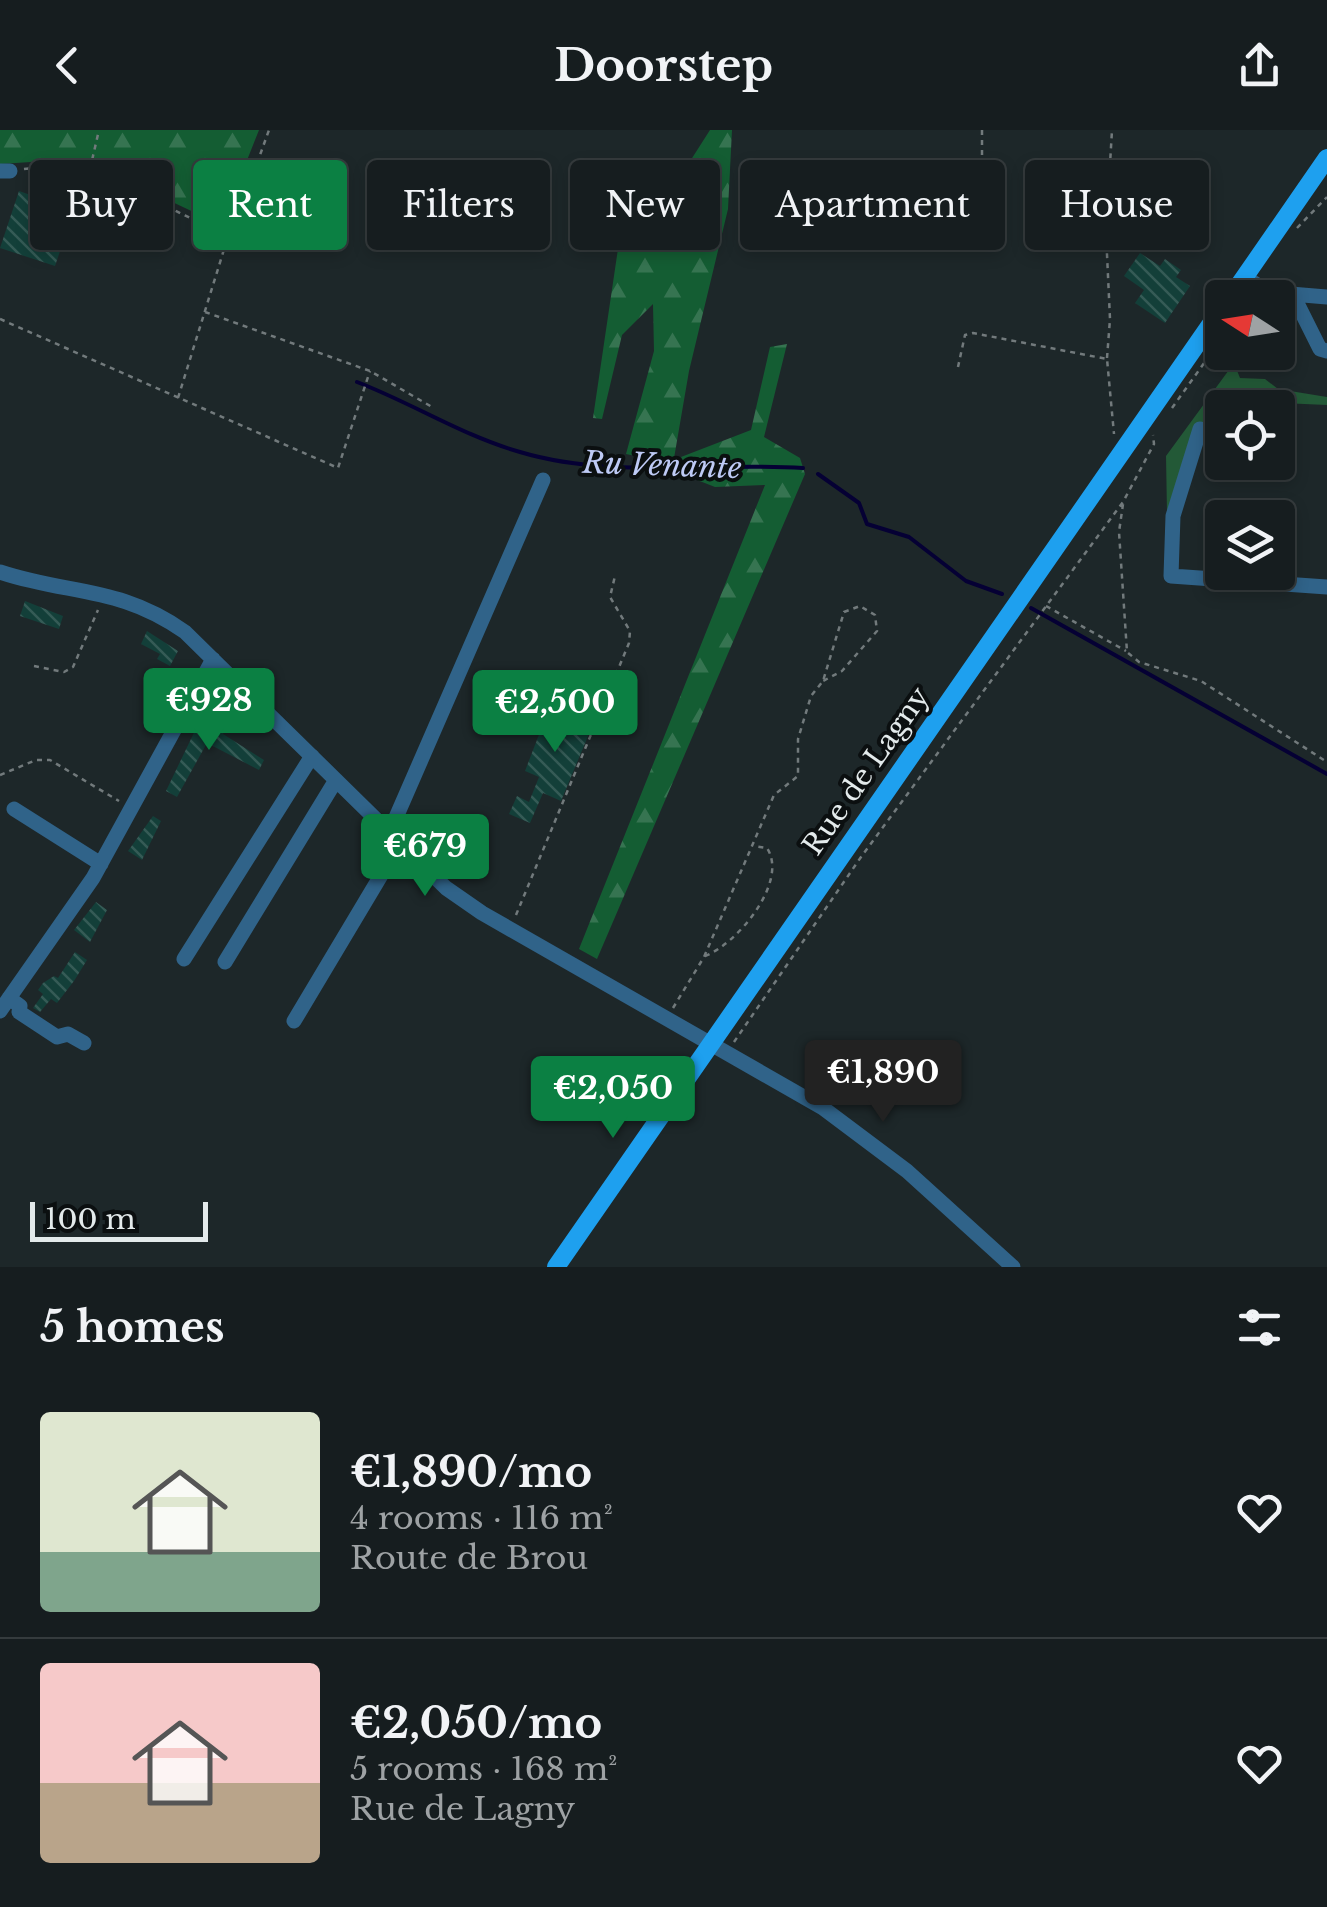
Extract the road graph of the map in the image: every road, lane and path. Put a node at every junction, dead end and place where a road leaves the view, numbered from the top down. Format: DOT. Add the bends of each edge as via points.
graph roads {
  1 [pos="99,130"];
  2 [pos="269,130"];
  3 [pos="982,130"];
  4 [pos="1112,130"];
  5 [pos="1327,158"];
  6 [pos="92,160"];
  7 [pos="257,160"];
  8 [pos="982,160"];
  9 [pos="30,168"];
  10 [pos="5,171"];
  11 [pos="224,250"];
  12 [pos="1244,277"];
  13 [pos="1242,280"];
  14 [pos="1249,280"];
  15 [pos="1295,295"];
  16 [pos="1327,296"];
  17 [pos="1295,297"];
  18 [pos="205,312"];
  19 [pos="0,320"];
  20 [pos="1205,332"];
  21 [pos="1327,351"];
  22 [pos="1107,359"];
  23 [pos="1205,362"];
  24 [pos="958,367"];
  25 [pos="370,371"];
  26 [pos="178,399"];
  27 [pos="432,407"];
  28 [pos="1165,418"];
  29 [pos="1200,429"];
  30 [pos="1153,434"];
  31 [pos="1124,446"];
  32 [pos="542,480"];
  33 [pos="1123,502"];
  34 [pos="0,572"];
  35 [pos="614,576"];
  36 [pos="1327,587"];
  37 [pos="102,593"];
  38 [pos="1044,605"];
  39 [pos="1127,652"];
  40 [pos="213,659"];
  41 [pos="34,666"];
  42 [pos="823,681"];
  43 [pos="312,756"];
  44 [pos="1327,762"];
  45 [pos="0,774"];
  46 [pos="336,780"];
  47 [pos="14,809"];
  48 [pos="135,809"];
  49 [pos="389,834"];
  50 [pos="754,846"];
  51 [pos="101,864"];
  52 [pos="510,930"];
  53 [pos="704,957"];
  54 [pos="184,959"];
  55 [pos="225,962"];
  56 [pos="4,1006"];
  57 [pos="667,1018"];
  58 [pos="294,1021"];
  59 [pos="54,1042"];
  60 [pos="710,1042"];
  61 [pos="84,1043"];
  62 [pos="728,1052"];
  63 [pos="556,1267"];
  64 [pos="1013,1267"];
  1 -- 6 [label="path"];
  2 -- 7 [label="path"];
  3 -- 8 [label="path"];
  4 -- 22 [label="path"];
  5 -- 12 [label="main road"];
  9 -- 10 [label="path"];
  11 -- 18 [label="path"];
  12 -- 13 [label="main road"];
  12 -- 14 [label="street"];
  15 -- 16 [label="street"];
  17 -- 21 [label="street"];
  18 -- 25 [label="path"];
  18 -- 26 [label="path"];
  19 -- 26 [label="path"];
  20 -- 31 [label="main road, Rue de Lagny"];
  22 -- 24 [label="path" via="972,333 965,335"];
  22 -- 31 [label="path" via="1112,433"];
  23 -- 28 [label="path"];
  25 -- 26 [label="path" via="338,468"];
  25 -- 27 [label="path"];
  29 -- 36 [label="street" via="1174,516 1171,576"];
  30 -- 33 [label="path"];
  31 -- 60 [label="main road, Rue de Lagny"];
  32 -- 49 [label="street"];
  33 -- 38 [label="path"];
  33 -- 39 [label="path"];
  34 -- 37 [label="street"];
  35 -- 52 [label="path" via="610,597 630,631 629,643"];
  37 -- 40 [label="street" via="162,615"];
  37 -- 41 [label="path" via="73,667 64,672"];
  38 -- 39 [label="path"];
  38 -- 62 [label="path"];
  39 -- 44 [label="path" via="1138,662 1201,681"];
  40 -- 43 [label="street"];
  40 -- 48 [label="street"];
  42 -- 42 [label="path" via="844,612 860,606 875,615 877,631 842,671"];
  42 -- 50 [label="path" via="811,696 798,739 798,776 774,794"];
  43 -- 46 [label="street"];
  43 -- 54 [label="street"];
  45 -- 48 [label="path" via="50,760"];
  46 -- 49 [label="street"];
  46 -- 55 [label="street"];
  47 -- 51 [label="street"];
  48 -- 51 [label="street"];
  49 -- 52 [label="street" via="446,888"];
  49 -- 58 [label="street" via="386,867"];
  50 -- 53 [label="path"];
  50 -- 53 [label="path" via="767,848 774,871 753,916 725,948"];
  51 -- 56 [label="street"];
  52 -- 57 [label="street"];
  53 -- 57 [label="path"];
  56 -- 59 [label="street"];
  56 -- 61 [label="street" via="20,1006 19,1012 57,1037 68,1034"];
  57 -- 60 [label="street"];
  60 -- 62 [label="street"];
  60 -- 63 [label="main road, Rue de Lagny"];
  62 -- 64 [label="street" via="823,1108 907,1171"];
}
